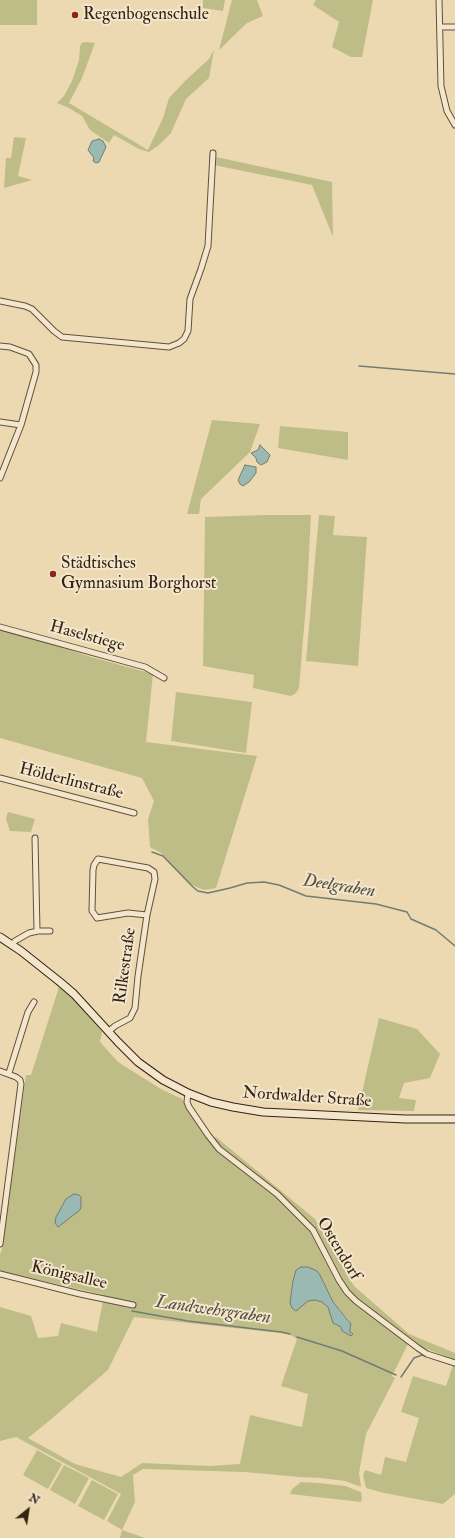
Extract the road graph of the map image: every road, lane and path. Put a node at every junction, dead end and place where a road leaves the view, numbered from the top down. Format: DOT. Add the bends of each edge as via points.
graph roads {
  1 [pos="439,0"];
  2 [pos="440,27"];
  3 [pos="455,27"];
  4 [pos="455,125"];
  5 [pos="213,154"];
  6 [pos="0,301"];
  7 [pos="0,346"];
  8 [pos="0,422"];
  9 [pos="21,425"];
  10 [pos="0,478"];
  11 [pos="0,627"];
  12 [pos="164,678"];
  13 [pos="0,778"];
  14 [pos="134,813"];
  15 [pos="35,838"];
  16 [pos="147,916"];
  17 [pos="37,931"];
  18 [pos="50,931"];
  19 [pos="0,938"];
  20 [pos="12,945"];
  21 [pos="34,1002"];
  22 [pos="108,1032"];
  23 [pos="0,1071"];
  24 [pos="9,1074"];
  25 [pos="188,1093"];
  26 [pos="455,1119"];
  27 [pos="0,1244"];
  28 [pos="0,1274"];
  29 [pos="132,1305"];
  30 [pos="455,1363"];
  1 -- 2 [label="street"];
  2 -- 3 [label="street"];
  2 -- 4 [label="street" via="441,86 447,111"];
  5 -- 6 [label="street" via="208,246 190,299 188,331 179,343 169,347 62,337 32,309"];
  7 -- 9 [label="street" via="29,354 36,364"];
  8 -- 9 [label="street"];
  9 -- 10 [label="street"];
  11 -- 12 [label="street, Haselstiege" via="145,667"];
  13 -- 14 [label="street, Hölderlinstraße"];
  15 -- 17 [label="street"];
  16 -- 16 [label="street, Rilkestraße" via="154,872 148,868 98,859 93,870 92,911 95,915 98,918 128,913"];
  16 -- 22 [label="street, Rilkestraße" via="135,1008 130,1018"];
  17 -- 18 [label="street"];
  17 -- 20 [label="street" via="21,936"];
  19 -- 20 [label="street, Nordwalder Straße"];
  20 -- 22 [label="street, Nordwalder Straße" via="60,982"];
  21 -- 24 [label="street" via="28,1012"];
  22 -- 25 [label="street, Nordwalder Straße" via="127,1052 152,1072"];
  23 -- 24 [label="street"];
  24 -- 27 [label="street" via="20,1080 21,1084"];
  25 -- 26 [label="street, Nordwalder Straße" via="212,1102 263,1112"];
  25 -- 30 [label="street, Ostendorf" via="189,1107 219,1149 277,1194 313,1230 347,1292 427,1354"];
  28 -- 29 [label="street, Königsallee"];
}
